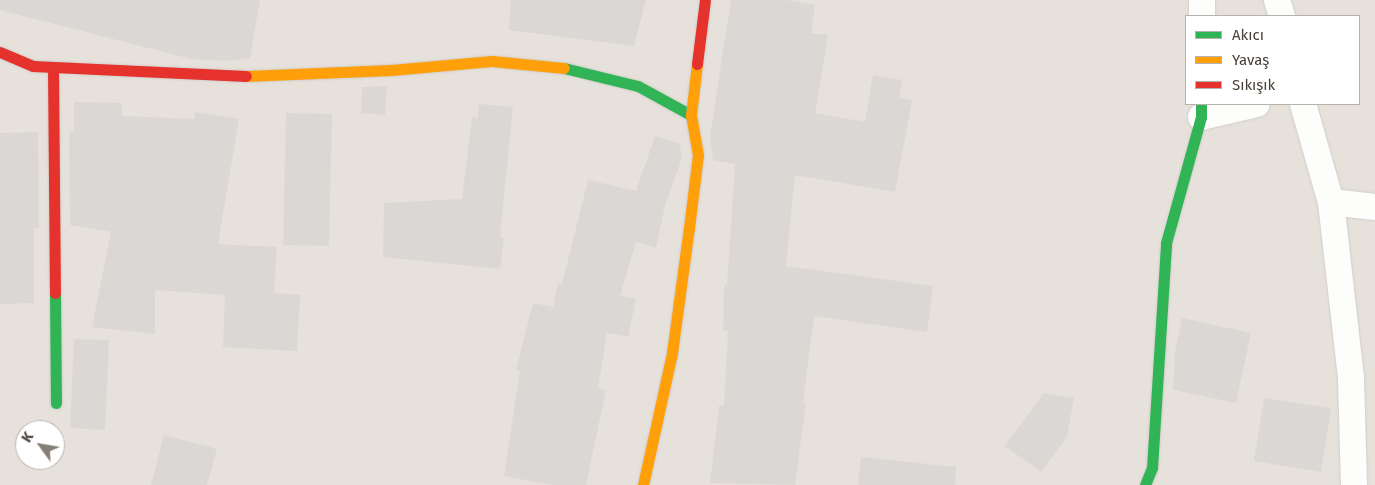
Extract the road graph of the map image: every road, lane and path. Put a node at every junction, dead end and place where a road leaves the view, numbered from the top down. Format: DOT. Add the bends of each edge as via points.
graph roads {
  1 [pos="705,0"];
  2 [pos="1202,0"];
  3 [pos="1277,0"];
  4 [pos="1202,15"];
  5 [pos="1282,15"];
  6 [pos="0,52"];
  7 [pos="53,68"];
  8 [pos="1248,105"];
  9 [pos="1302,105"];
  10 [pos="1201,110"];
  11 [pos="690,116"];
  12 [pos="1331,202"];
  13 [pos="1375,207"];
  14 [pos="56,403"];
  15 [pos="643,485"];
  16 [pos="1145,485"];
  17 [pos="1354,485"];
  1 -- 11 [label="street"];
  2 -- 4 [label="street"];
  3 -- 5 [label="street"];
  6 -- 7 [label="street" via="33,66"];
  7 -- 11 [label="street" via="225,77 391,70 492,61 573,69 638,86"];
  7 -- 14 [label="street"];
  8 -- 10 [label="street"];
  9 -- 12 [label="street"];
  10 -- 16 [label="street" via="1166,243 1152,468"];
  11 -- 15 [label="street" via="698,155 689,228 672,353"];
  12 -- 13 [label="street"];
  12 -- 17 [label="street" via="1351,378"];
}
